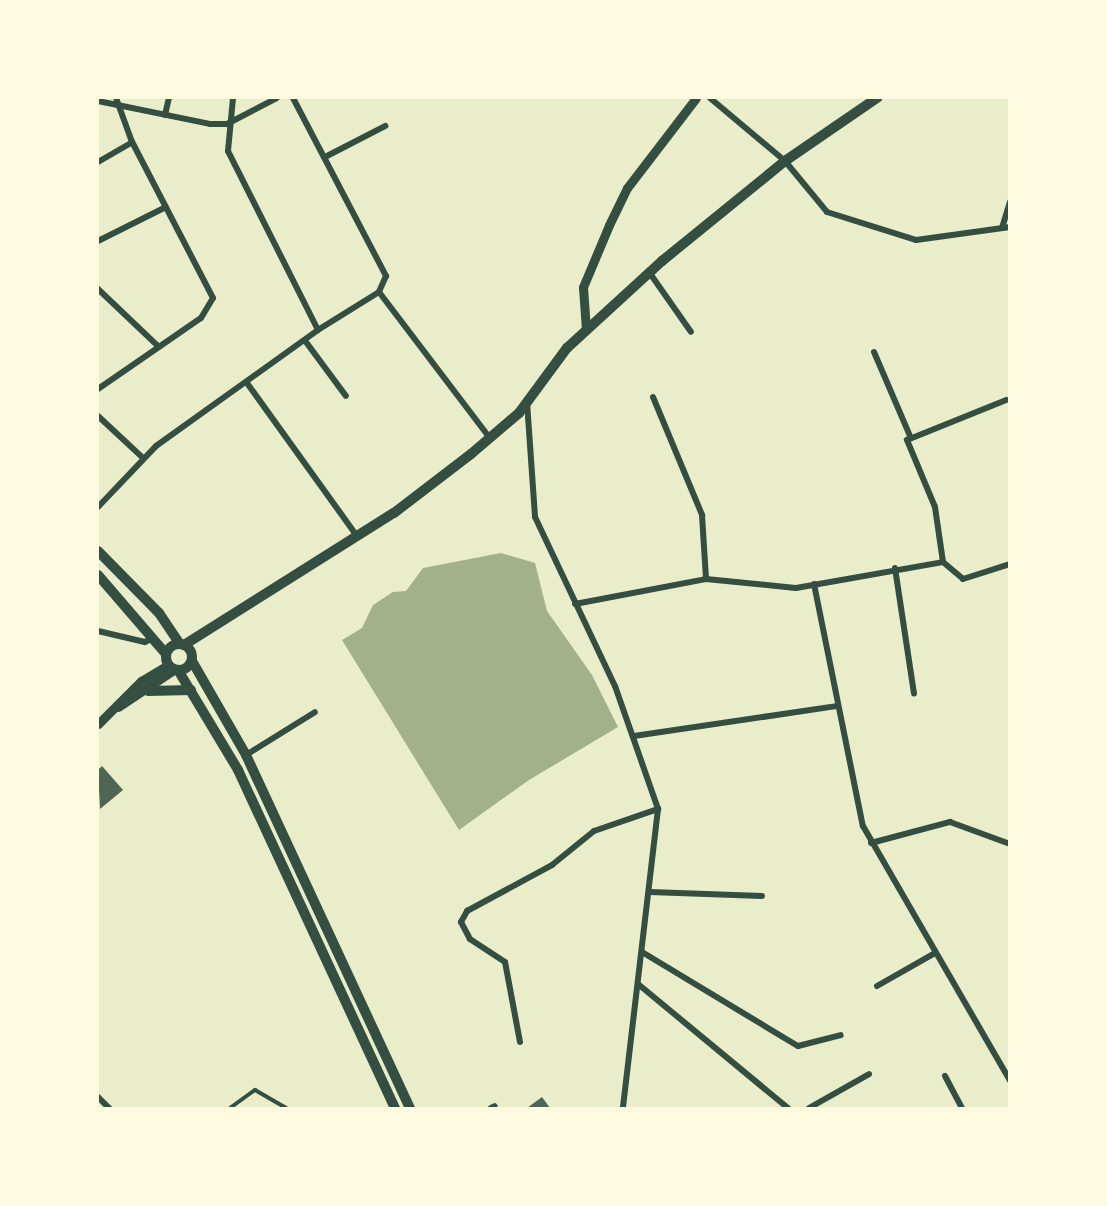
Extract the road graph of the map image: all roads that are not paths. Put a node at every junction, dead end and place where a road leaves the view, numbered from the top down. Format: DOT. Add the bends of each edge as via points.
graph roads {
  1 [pos="169,98"];
  2 [pos="233,98"];
  3 [pos="277,98"];
  4 [pos="293,98"];
  5 [pos="696,98"];
  6 [pos="710,98"];
  7 [pos="877,98"];
  8 [pos="98,101"];
  9 [pos="115,101"];
  10 [pos="165,114"];
  11 [pos="227,124"];
  12 [pos="385,126"];
  13 [pos="132,142"];
  14 [pos="325,157"];
  15 [pos="785,161"];
  16 [pos="98,162"];
  17 [pos="1010,202"];
  18 [pos="166,207"];
  19 [pos="1006,227"];
  20 [pos="98,241"];
  21 [pos="649,272"];
  22 [pos="98,289"];
  23 [pos="379,292"];
  24 [pos="318,330"];
  25 [pos="586,330"];
  26 [pos="691,333"];
  27 [pos="306,342"];
  28 [pos="159,347"];
  29 [pos="874,352"];
  30 [pos="247,383"];
  31 [pos="98,389"];
  32 [pos="346,396"];
  33 [pos="652,397"];
  34 [pos="1006,400"];
  35 [pos="527,402"];
  36 [pos="98,416"];
  37 [pos="910,436"];
  38 [pos="490,438"];
  39 [pos="142,458"];
  40 [pos="98,507"];
  41 [pos="357,536"];
  42 [pos="98,551"];
  43 [pos="944,562"];
  44 [pos="1010,564"];
  45 [pos="895,568"];
  46 [pos="98,575"];
  47 [pos="706,579"];
  48 [pos="814,584"];
  49 [pos="575,604"];
  50 [pos="98,631"];
  51 [pos="154,637"];
  52 [pos="182,644"];
  53 [pos="192,661"];
  54 [pos="172,665"];
  55 [pos="191,690"];
  56 [pos="148,691"];
  57 [pos="914,694"];
  58 [pos="118,706"];
  59 [pos="837,706"];
  60 [pos="315,712"];
  61 [pos="98,724"];
  62 [pos="634,736"];
  63 [pos="246,755"];
  64 [pos="658,809"];
  65 [pos="871,843"];
  66 [pos="1010,844"];
  67 [pos="650,892"];
  68 [pos="762,896"];
  69 [pos="642,952"];
  70 [pos="934,953"];
  71 [pos="638,984"];
  72 [pos="877,986"];
  73 [pos="841,1035"];
  74 [pos="520,1042"];
  75 [pos="869,1074"];
  76 [pos="945,1076"];
  77 [pos="1010,1081"];
  78 [pos="98,1097"];
  79 [pos="109,1108"];
  80 [pos="230,1108"];
  81 [pos="286,1108"];
  82 [pos="395,1108"];
  83 [pos="410,1108"];
  84 [pos="623,1108"];
  85 [pos="788,1108"];
  86 [pos="809,1108"];
  87 [pos="962,1108"];
  1 -- 10 [label="street"];
  2 -- 11 [label="street"];
  3 -- 11 [label="street"];
  4 -- 14 [label="street"];
  5 -- 25 [label="street" via="627,188 582,287"];
  6 -- 15 [label="street"];
  7 -- 15 [label="main road"];
  8 -- 9 [label="street"];
  9 -- 10 [label="street"];
  9 -- 13 [label="street"];
  10 -- 11 [label="street"];
  11 -- 24 [label="street" via="228,151"];
  12 -- 14 [label="street"];
  13 -- 16 [label="street"];
  13 -- 18 [label="street"];
  14 -- 23 [label="street" via="383,264 386,276"];
  15 -- 19 [label="street" via="827,212 881,232 925,240"];
  15 -- 21 [label="main road"];
  17 -- 19 [label="street"];
  18 -- 20 [label="street"];
  18 -- 28 [label="street" via="213,298 201,318"];
  21 -- 25 [label="main road"];
  21 -- 26 [label="street"];
  22 -- 28 [label="street"];
  23 -- 24 [label="street"];
  23 -- 38 [label="street"];
  24 -- 27 [label="street"];
  25 -- 35 [label="main road"];
  27 -- 30 [label="street"];
  27 -- 32 [label="street"];
  28 -- 31 [label="street"];
  29 -- 37 [label="street"];
  30 -- 39 [label="street"];
  30 -- 41 [label="street"];
  33 -- 47 [label="street" via="702,515"];
  34 -- 37 [label="street"];
  35 -- 38 [label="main road"];
  35 -- 49 [label="street" via="535,517"];
  36 -- 39 [label="street"];
  37 -- 43 [label="street" via="909,447 935,507"];
  38 -- 41 [label="main road"];
  39 -- 40 [label="street"];
  41 -- 52 [label="main road"];
  42 -- 52 [label="main road" via="159,614"];
  43 -- 44 [label="street" via="963,579"];
  43 -- 45 [label="street"];
  45 -- 48 [label="street"];
  45 -- 57 [label="street"];
  46 -- 51 [label="main road"];
  47 -- 48 [label="street" via="784,587"];
  47 -- 49 [label="street"];
  48 -- 59 [label="street"];
  49 -- 62 [label="street"];
  50 -- 51 [label="street" via="145,642"];
  51 -- 54 [label="main road"];
  52 -- 53 [label="main road"];
  52 -- 54 [label="main road"];
  53 -- 54 [label="main road"];
  53 -- 63 [label="main road"];
  54 -- 55 [label="main road"];
  54 -- 56 [label="street"];
  54 -- 58 [label="street" via="129,692"];
  55 -- 56 [label="main road"];
  55 -- 82 [label="main road" via="253,801"];
  56 -- 58 [label="street"];
  58 -- 61 [label="street"];
  59 -- 62 [label="street"];
  59 -- 65 [label="street" via="856,800"];
  60 -- 63 [label="street"];
  62 -- 64 [label="street"];
  63 -- 83 [label="main road"];
  64 -- 67 [label="street"];
  64 -- 74 [label="street" via="594,831 552,865 467,912 461,922 470,939 505,962"];
  65 -- 66 [label="street" via="950,822"];
  65 -- 70 [label="street"];
  67 -- 68 [label="street"];
  67 -- 69 [label="street"];
  69 -- 71 [label="street"];
  69 -- 73 [label="street" via="798,1046"];
  70 -- 72 [label="street"];
  70 -- 77 [label="street"];
  71 -- 84 [label="street"];
  71 -- 85 [label="street"];
  75 -- 86 [label="street"];
  76 -- 87 [label="street"];
  78 -- 79 [label="street"];
  80 -- 81 [label="lane" via="255,1090"];
}
